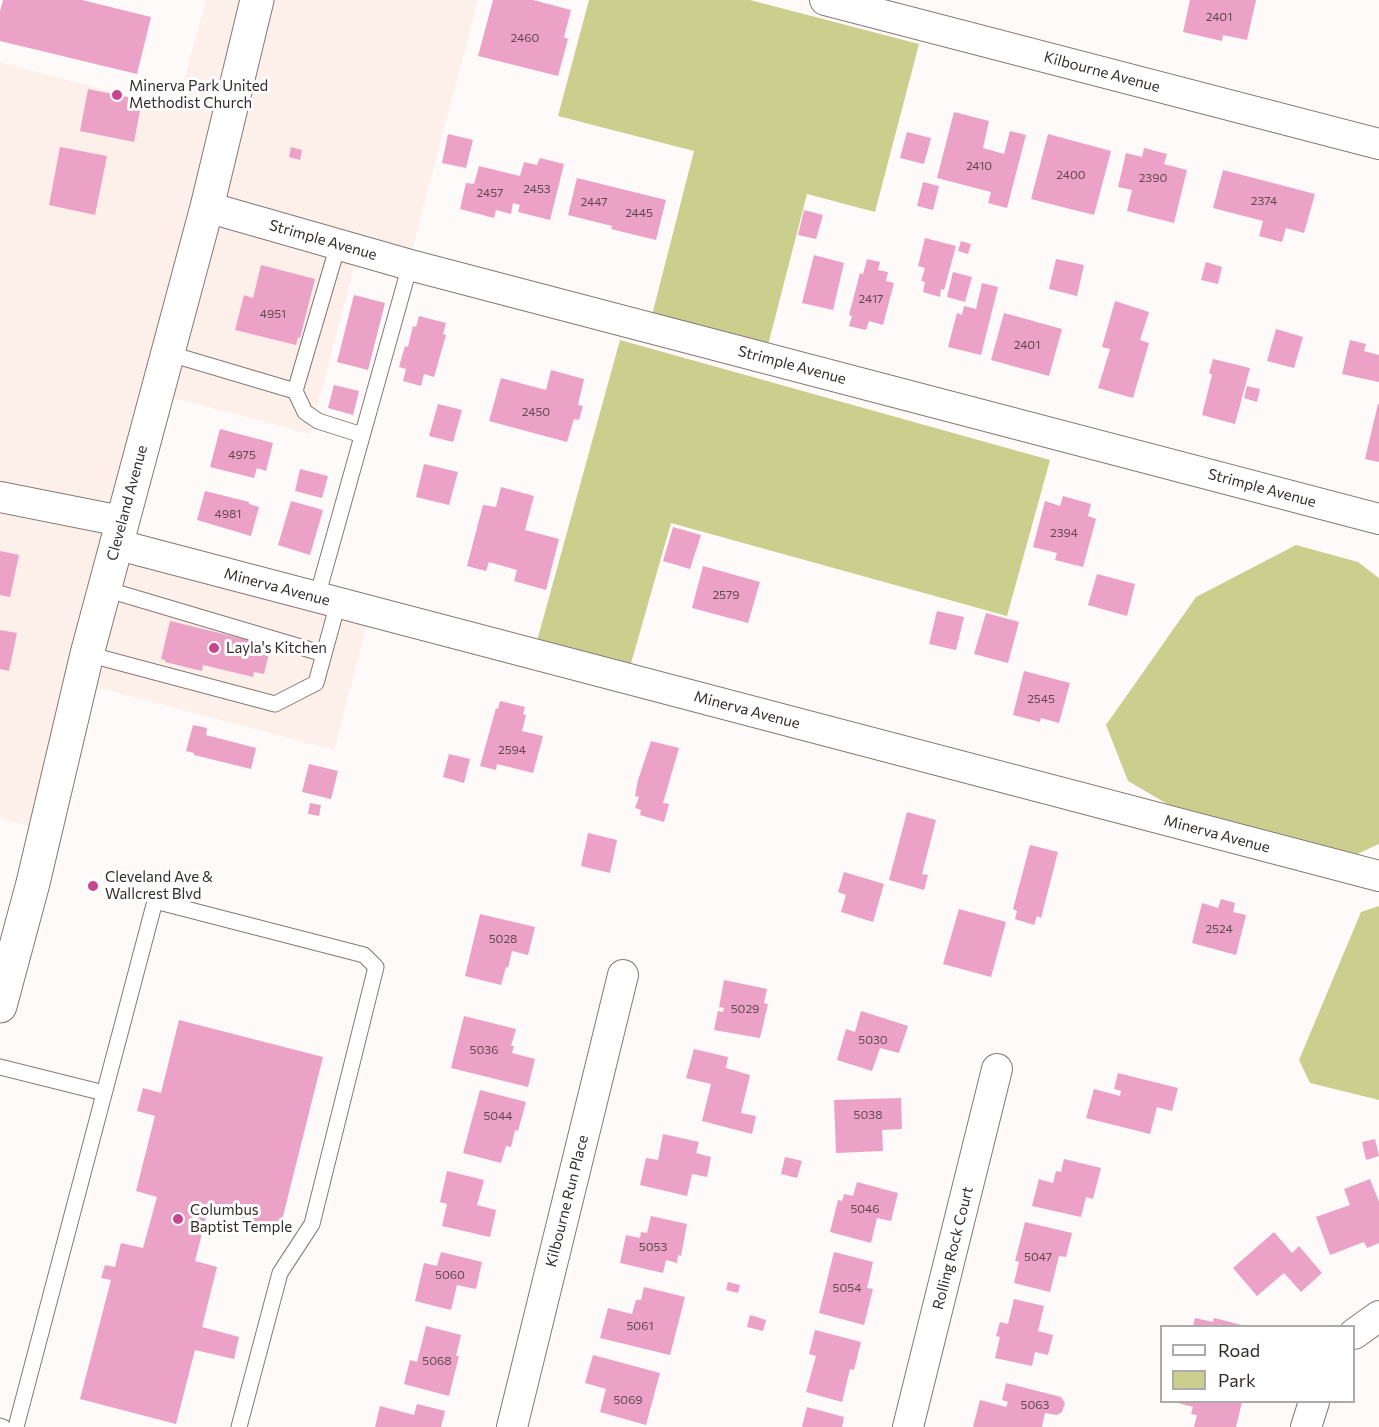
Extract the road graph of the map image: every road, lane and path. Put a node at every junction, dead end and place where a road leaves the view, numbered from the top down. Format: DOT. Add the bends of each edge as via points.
graph roads {
  1 [pos="257,0"];
  2 [pos="825,0"];
  3 [pos="1379,144"];
  4 [pos="207,207"];
  5 [pos="338,245"];
  6 [pos="410,265"];
  7 [pos="167,353"];
  8 [pos="295,391"];
  9 [pos="362,435"];
  10 [pos="0,497"];
  11 [pos="1379,519"];
  12 [pos="118,533"];
  13 [pos="105,589"];
  14 [pos="328,600"];
  15 [pos="87,654"];
  16 [pos="324,654"];
  17 [pos="1379,876"];
  18 [pos="623,975"];
  19 [pos="0,1006"];
  20 [pos="0,1066"];
  21 [pos="997,1068"];
  22 [pos="104,1093"];
  23 [pos="1379,1316"];
  24 [pos="1355,1334"];
  25 [pos="1313,1403"];
  26 [pos="16,1427"];
  27 [pos="239,1427"];
  28 [pos="512,1427"];
  29 [pos="908,1427"];
  30 [pos="1306,1427"];
  1 -- 4 [label="main road, Cleveland Avenue"];
  2 -- 3 [label="street, Kilbourne Avenue"];
  4 -- 5 [label="street, Strimple Avenue"];
  4 -- 7 [label="main road, Cleveland Avenue"];
  5 -- 6 [label="street, Strimple Avenue"];
  5 -- 8 [label="lane"];
  6 -- 9 [label="lane"];
  6 -- 11 [label="street, Strimple Avenue"];
  7 -- 8 [label="lane"];
  7 -- 12 [label="main road, Cleveland Avenue"];
  8 -- 9 [label="lane" via="305,412 318,421"];
  9 -- 14 [label="lane"];
  10 -- 12 [label="street, Minerva Avenue"];
  12 -- 13 [label="main road, Cleveland Avenue"];
  12 -- 14 [label="street, Minerva Avenue"];
  13 -- 15 [label="main road, Cleveland Avenue"];
  13 -- 16 [label="lane"];
  14 -- 16 [label="lane"];
  14 -- 17 [label="street, Minerva Avenue"];
  15 -- 16 [label="lane" via="275,704 316,683"];
  15 -- 19 [label="main road, Cleveland Avenue"];
  18 -- 28 [label="street, Kilbourne Run Place"];
  20 -- 22 [label="lane"];
  21 -- 29 [label="street, Rolling Rock Court"];
  22 -- 26 [label="lane"];
  22 -- 27 [label="lane" via="154,901 364,955 376,967 312,1224 280,1274"];
  23 -- 24 [label="street"];
  25 -- 30 [label="street"];
}
